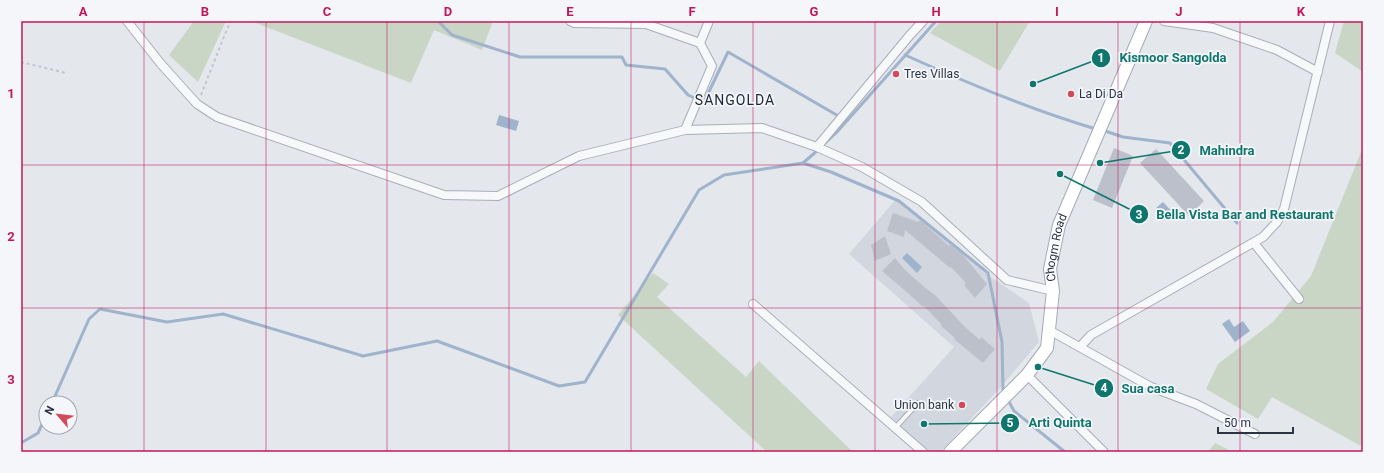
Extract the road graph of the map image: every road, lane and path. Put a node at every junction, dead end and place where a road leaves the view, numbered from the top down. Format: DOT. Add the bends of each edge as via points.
graph roads {
  1 [pos="127,21"];
  2 [pos="232,21"];
  3 [pos="570,21"];
  4 [pos="710,21"];
  5 [pos="924,21"];
  6 [pos="1146,21"];
  7 [pos="1164,21"];
  8 [pos="1330,21"];
  9 [pos="700,43"];
  10 [pos="21,62"];
  11 [pos="1318,72"];
  12 [pos="66,73"];
  13 [pos="197,104"];
  14 [pos="685,130"];
  15 [pos="817,147"];
  16 [pos="1254,242"];
  17 [pos="1053,291"];
  18 [pos="1299,299"];
  19 [pos="753,304"];
  20 [pos="1049,330"];
  21 [pos="1080,347"];
  22 [pos="1027,375"];
  23 [pos="918,403"];
  24 [pos="894,428"];
  25 [pos="1255,434"];
  26 [pos="923,452"];
  27 [pos="950,452"];
  28 [pos="1104,452"];
  1 -- 13 [label="street"];
  2 -- 13 [label="path"];
  3 -- 9 [label="street" via="646,24"];
  4 -- 9 [label="street"];
  5 -- 15 [label="street"];
  6 -- 17 [label="main road, Chogm Road" via="1059,225 1050,269"];
  7 -- 11 [label="street" via="1213,28 1277,50"];
  8 -- 11 [label="street"];
  9 -- 14 [label="street" via="712,66"];
  10 -- 12 [label="path"];
  11 -- 16 [label="street" via="1284,209 1263,237"];
  13 -- 14 [label="street" via="217,117 444,194 498,196 579,156"];
  14 -- 15 [label="street" via="762,128"];
  15 -- 17 [label="street" via="862,167 922,202 1007,280"];
  16 -- 18 [label="street"];
  16 -- 21 [label="street" via="1091,336"];
  17 -- 20 [label="main road, Chogm Road"];
  19 -- 24 [label="street"];
  20 -- 21 [label="street"];
  20 -- 22 [label="main road, Chogm Road" via="1047,348"];
  21 -- 25 [label="street" via="1151,387 1196,404"];
  22 -- 27 [label="main road, Chogm Road"];
  22 -- 28 [label="street"];
  23 -- 24 [label="lane"];
  24 -- 26 [label="street"];
}
